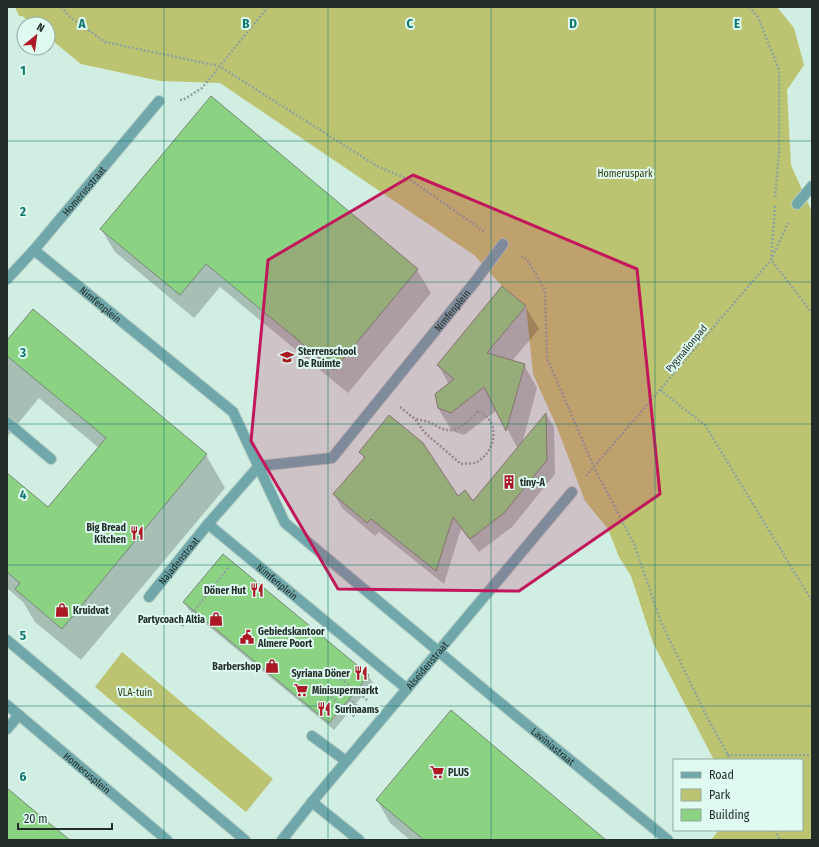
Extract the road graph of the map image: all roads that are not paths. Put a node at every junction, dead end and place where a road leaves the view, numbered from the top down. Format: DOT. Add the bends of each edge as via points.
graph roads {
  1 [pos="159,101"];
  2 [pos="812,186"];
  3 [pos="797,204"];
  4 [pos="503,244"];
  5 [pos="34,250"];
  6 [pos="7,279"];
  7 [pos="7,422"];
  8 [pos="51,459"];
  9 [pos="259,466"];
  10 [pos="572,492"];
  11 [pos="208,524"];
  12 [pos="148,597"];
  13 [pos="7,640"];
  14 [pos="438,651"];
  15 [pos="407,689"];
  16 [pos="7,705"];
  17 [pos="19,715"];
  18 [pos="7,729"];
  19 [pos="312,736"];
  20 [pos="346,761"];
  21 [pos="312,802"];
  22 [pos="167,840"];
  23 [pos="245,840"];
  24 [pos="282,840"];
  25 [pos="359,840"];
  26 [pos="668,840"];
  1 -- 5 [label="street, Homerusstraat"];
  2 -- 3 [label="street"];
  4 -- 9 [label="street, Nimfenplein" via="474,284 332,458"];
  5 -- 6 [label="street, Homerusstraat"];
  5 -- 9 [label="street, Nimfenplein" via="233,412"];
  7 -- 8 [label="street"];
  9 -- 11 [label="street"];
  9 -- 14 [label="street, Nimfenplein" via="285,523"];
  10 -- 14 [label="street, Alseïdenstraat"];
  11 -- 12 [label="street, Najadenstraat"];
  11 -- 15 [label="street, Nimfenplein"];
  13 -- 23 [label="street"];
  14 -- 15 [label="street, Alseïdenstraat"];
  14 -- 26 [label="street, Laviniastraat"];
  15 -- 20 [label="street, Alseïdenstraat"];
  16 -- 17 [label="street, Homerusplein"];
  17 -- 18 [label="street"];
  17 -- 22 [label="street, Homerusplein"];
  19 -- 20 [label="street"];
  20 -- 21 [label="street, Alseïdenstraat"];
  21 -- 24 [label="street, Alseïdenstraat"];
  21 -- 25 [label="street"];
}
